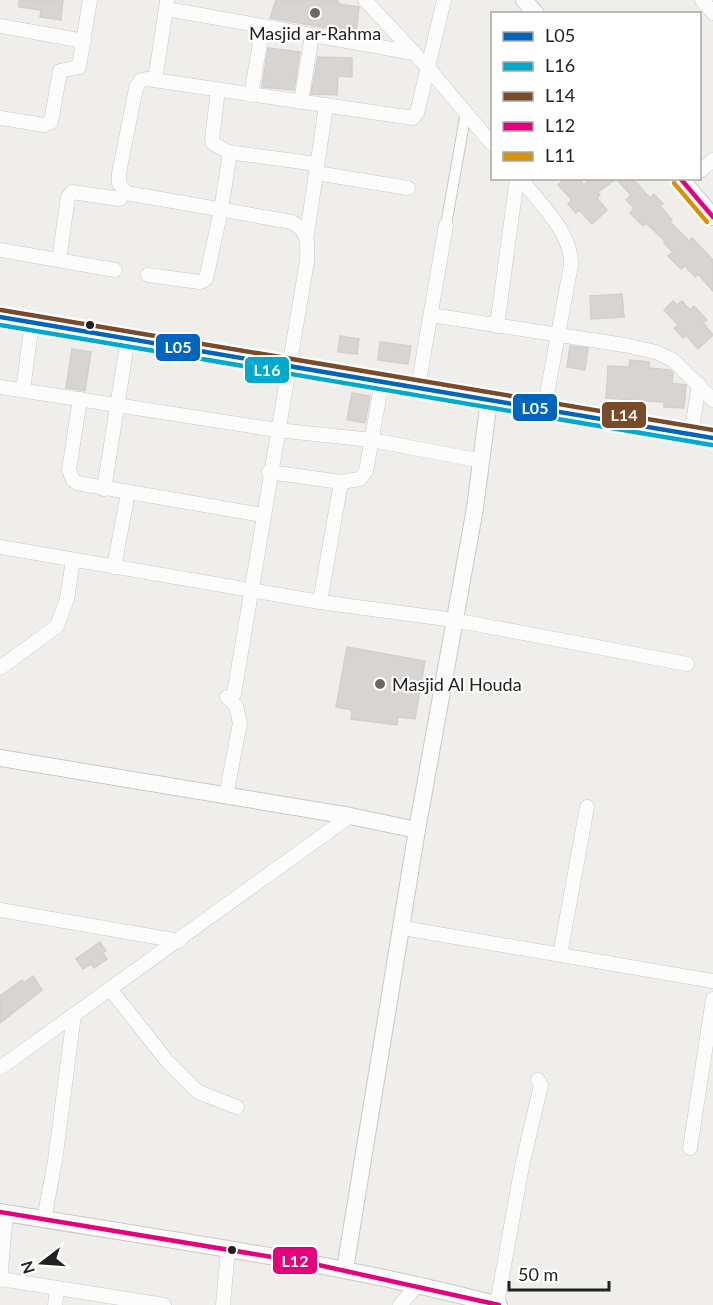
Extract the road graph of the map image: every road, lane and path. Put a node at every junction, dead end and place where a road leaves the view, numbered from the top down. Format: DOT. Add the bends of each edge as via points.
graph roads {
  1 [pos="90,0"];
  2 [pos="365,0"];
  3 [pos="444,0"];
  4 [pos="524,0"];
  5 [pos="702,0"];
  6 [pos="167,5"];
  7 [pos="534,12"];
  8 [pos="713,13"];
  9 [pos="0,26"];
  10 [pos="263,26"];
  11 [pos="312,35"];
  12 [pos="84,41"];
  13 [pos="414,53"];
  14 [pos="429,69"];
  15 [pos="155,80"];
  16 [pos="218,90"];
  17 [pos="251,95"];
  18 [pos="301,102"];
  19 [pos="326,106"];
  20 [pos="466,112"];
  21 [pos="0,118"];
  22 [pos="491,143"];
  23 [pos="228,152"];
  24 [pos="713,160"];
  25 [pos="316,169"];
  26 [pos="701,169"];
  27 [pos="519,180"];
  28 [pos="521,180"];
  29 [pos="685,180"];
  30 [pos="408,188"];
  31 [pos="120,199"];
  32 [pos="221,210"];
  33 [pos="713,217"];
  34 [pos="446,225"];
  35 [pos="307,234"];
  36 [pos="0,250"];
  37 [pos="59,260"];
  38 [pos="115,270"];
  39 [pos="148,275"];
  40 [pos="431,315"];
  41 [pos="0,317"];
  42 [pos="33,322"];
  43 [pos="497,326"];
  44 [pos="559,334"];
  45 [pos="128,338"];
  46 [pos="287,365"];
  47 [pos="382,381"];
  48 [pos="699,384"];
  49 [pos="0,387"];
  50 [pos="418,387"];
  51 [pos="23,390"];
  52 [pos="80,399"];
  53 [pos="489,400"];
  54 [pos="713,400"];
  55 [pos="117,405"];
  56 [pos="544,410"];
  57 [pos="277,430"];
  58 [pos="691,435"];
  59 [pos="713,438"];
  60 [pos="372,440"];
  61 [pos="482,460"];
  62 [pos="269,472"];
  63 [pos="341,482"];
  64 [pos="104,489"];
  65 [pos="128,493"];
  66 [pos="262,515"];
  67 [pos="0,548"];
  68 [pos="73,560"];
  69 [pos="114,567"];
  70 [pos="249,590"];
  71 [pos="320,602"];
  72 [pos="454,620"];
  73 [pos="687,664"];
  74 [pos="0,668"];
  75 [pos="0,758"];
  76 [pos="226,796"];
  77 [pos="587,807"];
  78 [pos="350,816"];
  79 [pos="417,830"];
  80 [pos="0,910"];
  81 [pos="403,928"];
  82 [pos="179,941"];
  83 [pos="560,955"];
  84 [pos="713,981"];
  85 [pos="111,990"];
  86 [pos="713,999"];
  87 [pos="74,1015"];
  88 [pos="0,1068"];
  89 [pos="538,1080"];
  90 [pos="237,1107"];
  91 [pos="690,1148"];
  92 [pos="3,1212"];
  93 [pos="44,1218"];
  94 [pos="228,1250"];
  95 [pos="345,1269"];
  96 [pos="0,1280"];
  97 [pos="418,1284"];
  98 [pos="57,1290"];
  99 [pos="55,1305"];
  100 [pos="159,1305"];
  101 [pos="164,1305"];
  102 [pos="223,1305"];
  103 [pos="400,1305"];
  104 [pos="498,1305"];
  1 -- 12 [label="street"];
  2 -- 13 [label="street"];
  3 -- 14 [label="street"];
  4 -- 7 [label="street"];
  5 -- 8 [label="street"];
  6 -- 10 [label="street"];
  6 -- 15 [label="street"];
  9 -- 12 [label="street"];
  10 -- 11 [label="street"];
  10 -- 17 [label="street"];
  11 -- 13 [label="street"];
  11 -- 18 [label="street"];
  12 -- 21 [label="street" via="79,67 60,71 51,122 44,125"];
  13 -- 14 [label="street"];
  14 -- 19 [label="street" via="417,113 412,118"];
  14 -- 20 [label="street"];
  15 -- 16 [label="street"];
  15 -- 32 [label="street" via="143,79 136,88 119,173 122,188 133,196"];
  16 -- 17 [label="street"];
  16 -- 23 [label="street" via="212,139"];
  17 -- 18 [label="street"];
  18 -- 19 [label="street"];
  19 -- 25 [label="street"];
  20 -- 22 [label="street"];
  20 -- 34 [label="street"];
  23 -- 25 [label="street"];
  23 -- 32 [label="street"];
  24 -- 26 [label="street"];
  25 -- 30 [label="street"];
  25 -- 35 [label="street"];
  27 -- 43 [label="street"];
  28 -- 44 [label="street" via="556,223 572,250"];
  29 -- 33 [label="street"];
  31 -- 37 [label="street" via="72,192"];
  32 -- 35 [label="street" via="292,222"];
  32 -- 39 [label="street" via="206,279 200,282"];
  34 -- 40 [label="street"];
  35 -- 46 [label="street" via="307,261"];
  36 -- 37 [label="street"];
  37 -- 38 [label="street"];
  40 -- 43 [label="street"];
  40 -- 50 [label="street"];
  41 -- 42 [label="street"];
  42 -- 45 [label="street"];
  42 -- 51 [label="street"];
  43 -- 44 [label="street"];
  44 -- 48 [label="street" via="656,352 673,360"];
  44 -- 56 [label="street"];
  45 -- 46 [label="street"];
  45 -- 55 [label="street"];
  46 -- 47 [label="street"];
  46 -- 57 [label="street"];
  47 -- 50 [label="street"];
  47 -- 60 [label="street"];
  48 -- 54 [label="street"];
  48 -- 58 [label="street"];
  49 -- 51 [label="street"];
  50 -- 53 [label="street"];
  51 -- 52 [label="street"];
  52 -- 55 [label="street"];
  52 -- 64 [label="street" via="70,476 77,483"];
  53 -- 56 [label="street"];
  53 -- 61 [label="street"];
  55 -- 57 [label="street"];
  55 -- 64 [label="street"];
  56 -- 58 [label="street"];
  57 -- 60 [label="street"];
  57 -- 62 [label="street"];
  58 -- 59 [label="street"];
  60 -- 61 [label="street"];
  60 -- 63 [label="street" via="364,475"];
  61 -- 72 [label="street"];
  62 -- 63 [label="street"];
  62 -- 66 [label="street"];
  63 -- 71 [label="street"];
  64 -- 65 [label="street"];
  65 -- 66 [label="street"];
  65 -- 69 [label="street"];
  66 -- 70 [label="street"];
  67 -- 68 [label="street"];
  68 -- 69 [label="street"];
  68 -- 74 [label="street" via="67,599 57,626"];
  69 -- 70 [label="street"];
  70 -- 71 [label="street"];
  70 -- 76 [label="street" via="230,695 240,723"];
  71 -- 72 [label="street"];
  72 -- 73 [label="street"];
  72 -- 79 [label="street"];
  75 -- 76 [label="street"];
  76 -- 78 [label="street"];
  77 -- 83 [label="street"];
  78 -- 79 [label="street"];
  78 -- 82 [label="street"];
  79 -- 81 [label="street"];
  80 -- 82 [label="street"];
  81 -- 83 [label="street"];
  81 -- 95 [label="street"];
  82 -- 85 [label="street"];
  83 -- 84 [label="street"];
  85 -- 87 [label="street"];
  85 -- 90 [label="street" via="167,1061 198,1092"];
  86 -- 91 [label="street"];
  87 -- 88 [label="street"];
  87 -- 93 [label="street" via="56,1161"];
  89 -- 104 [label="street" via="541,1085 522,1166"];
  92 -- 93 [label="street"];
  92 -- 96 [label="street"];
  93 -- 94 [label="street"];
  94 -- 95 [label="street"];
  94 -- 102 [label="street"];
  95 -- 97 [label="street"];
  96 -- 98 [label="street"];
  97 -- 103 [label="street"];
  97 -- 104 [label="street"];
  98 -- 99 [label="street"];
  98 -- 100 [label="street"];
  100 -- 101 [label="street"];
}
